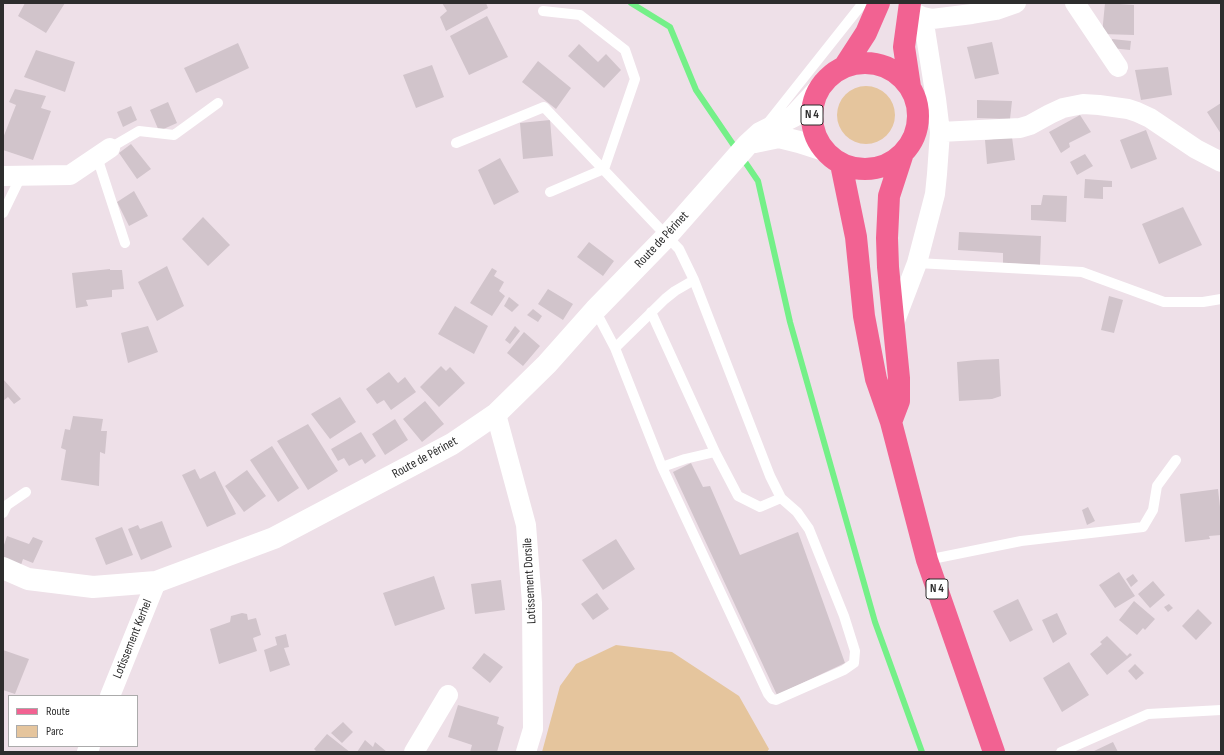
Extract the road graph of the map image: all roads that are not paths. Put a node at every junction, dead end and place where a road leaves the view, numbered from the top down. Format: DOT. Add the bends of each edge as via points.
graph roads {
  1 [pos="863,3"];
  2 [pos="879,3"];
  3 [pos="1016,3"];
  4 [pos="1075,3"];
  5 [pos="914,10"];
  6 [pos="543,11"];
  7 [pos="1118,67"];
  8 [pos="844,68"];
  9 [pos="910,87"];
  10 [pos="820,88"];
  11 [pos="218,103"];
  12 [pos="940,132"];
  13 [pos="751,142"];
  14 [pos="456,143"];
  15 [pos="824,150"];
  16 [pos="104,152"];
  17 [pos="902,156"];
  18 [pos="1221,162"];
  19 [pos="841,164"];
  20 [pos="604,169"];
  21 [pos="12,176"];
  22 [pos="550,192"];
  23 [pos="3,213"];
  24 [pos="667,236"];
  25 [pos="125,243"];
  26 [pos="917,263"];
  27 [pos="694,280"];
  28 [pos="1221,299"];
  29 [pos="595,310"];
  30 [pos="651,312"];
  31 [pos="893,326"];
  32 [pos="615,348"];
  33 [pos="496,414"];
  34 [pos="891,422"];
  35 [pos="715,452"];
  36 [pos="1176,460"];
  37 [pos="662,467"];
  38 [pos="26,492"];
  39 [pos="782,498"];
  40 [pos="3,513"];
  41 [pos="927,560"];
  42 [pos="3,568"];
  43 [pos="156,582"];
  44 [pos="110,695"];
  45 [pos="448,695"];
  46 [pos="1221,710"];
  47 [pos="414,752"];
  48 [pos="526,752"];
  49 [pos="994,752"];
  50 [pos="1061,752"];
  1 -- 13 [label="lane"];
  2 -- 8 [label="main road, N 4" via="866,33"];
  3 -- 5 [label="street" via="996,10 932,18"];
  4 -- 7 [label="street"];
  5 -- 9 [label="main road, N 4" via="904,47"];
  5 -- 12 [label="street" via="936,99"];
  6 -- 20 [label="lane" via="580,15 625,50 635,79"];
  8 -- 9 [label="main road, N 4" via="864,63 880,65 894,72"];
  8 -- 10 [label="main road, N 4" via="830,76"];
  9 -- 17 [label="main road, N 4" via="916,101 917,130"];
  10 -- 13 [label="main road, Route de Périnet" via="794,116"];
  10 -- 15 [label="main road, N 4" via="814,103 812,120 815,136"];
  11 -- 16 [label="lane" via="174,135 139,131"];
  12 -- 18 [label="street" via="1020,128 1063,108 1083,104 1099,105 1128,109 1150,118 1196,149"];
  12 -- 26 [label="street" via="934,194"];
  13 -- 15 [label="main road" via="779,137"];
  13 -- 24 [label="main road, Route de Périnet"];
  14 -- 20 [label="lane" via="544,107"];
  15 -- 19 [label="main road, N 4"];
  16 -- 21 [label="street" via="70,175"];
  16 -- 25 [label="lane"];
  17 -- 19 [label="main road, N 4" via="888,165 873,170"];
  17 -- 31 [label="main road, N 4" via="889,196 887,238"];
  19 -- 34 [label="main road, N 4" via="856,237 864,316 876,379"];
  20 -- 22 [label="lane"];
  20 -- 24 [label="lane"];
  21 -- 23 [label="lane"];
  24 -- 27 [label="lane" via="679,249"];
  24 -- 29 [label="main road, Route de Périnet"];
  26 -- 28 [label="lane" via="1082,272 1164,302 1203,302"];
  26 -- 31 [label="street"];
  27 -- 30 [label="lane" via="675,291"];
  27 -- 39 [label="lane" via="770,476"];
  29 -- 32 [label="lane"];
  29 -- 33 [label="main road, Route de Périnet" via="547,364"];
  30 -- 32 [label="lane"];
  30 -- 35 [label="lane"];
  31 -- 34 [label="main road, N 4" via="899,401"];
  32 -- 37 [label="lane"];
  33 -- 43 [label="main road, Route de Périnet" via="452,444 274,538"];
  33 -- 48 [label="street, Lotissement Dorsile" via="526,525 532,603 533,729"];
  34 -- 41 [label="main road, N 4"];
  35 -- 37 [label="lane"];
  35 -- 39 [label="lane" via="738,496 760,507"];
  36 -- 41 [label="lane" via="1157,486 1153,510 1143,527 1021,541"];
  37 -- 39 [label="lane" via="768,694 776,700 844,670 854,663 855,651 844,616 809,529 797,512"];
  38 -- 40 [label="lane" via="7,506"];
  41 -- 49 [label="main road, N 4"];
  42 -- 43 [label="main road, Route de Périnet" via="28,579 93,587"];
  43 -- 44 [label="street, Lotissement Kerhel"];
  45 -- 47 [label="street"];
  46 -- 50 [label="lane" via="1148,714"];
}
